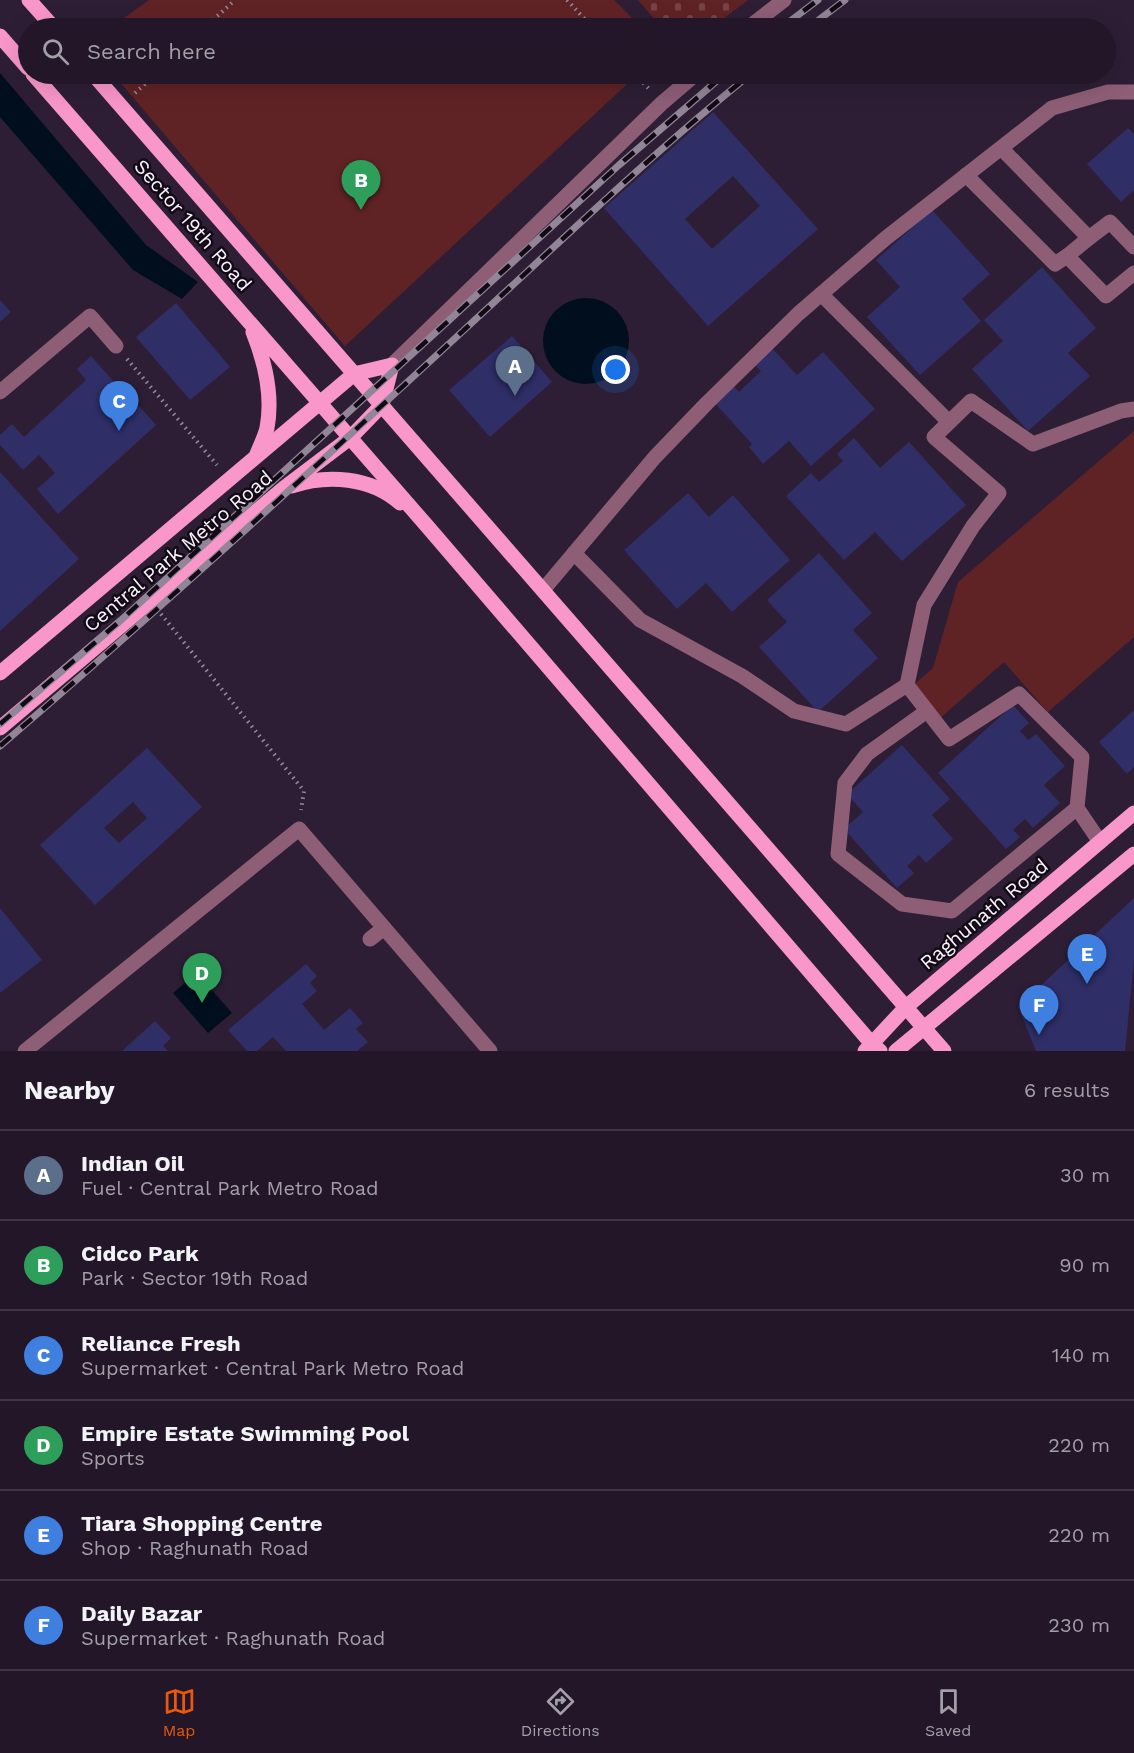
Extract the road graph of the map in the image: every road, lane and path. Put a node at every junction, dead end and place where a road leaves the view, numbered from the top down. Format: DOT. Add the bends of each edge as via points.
graph roads {
  1 [pos="29,0"];
  2 [pos="235,0"];
  3 [pos="567,0"];
  4 [pos="784,0"];
  5 [pos="45,18"];
  6 [pos="215,18"];
  7 [pos="584,18"];
  8 [pos="761,18"];
  9 [pos="0,36"];
  10 [pos="18,57"];
  11 [pos="42,84"];
  12 [pos="102,84"];
  13 [pos="145,84"];
  14 [pos="684,84"];
  15 [pos="1134,92"];
  16 [pos="121,106"];
  17 [pos="1001,148"];
  18 [pos="966,175"];
  19 [pos="1089,238"];
  20 [pos="1134,247"];
  21 [pos="1067,256"];
  22 [pos="1134,273"];
  23 [pos="821,294"];
  24 [pos="249,321"];
  25 [pos="116,346"];
  26 [pos="392,365"];
  27 [pos="354,374"];
  28 [pos="0,392"];
  29 [pos="320,404"];
  30 [pos="382,405"];
  31 [pos="1134,409"];
  32 [pos="950,422"];
  33 [pos="350,438"];
  34 [pos="256,457"];
  35 [pos="230,479"];
  36 [pos="284,488"];
  37 [pos="427,526"];
  38 [pos="574,553"];
  39 [pos="543,590"];
  40 [pos="150,601"];
  41 [pos="0,673"];
  42 [pos="907,685"];
  43 [pos="927,711"];
  44 [pos="2,721"];
  45 [pos="1077,808"];
  46 [pos="1134,813"];
  47 [pos="299,829"];
  48 [pos="1100,842"];
  49 [pos="1134,854"];
  50 [pos="384,928"];
  51 [pos="370,939"];
  52 [pos="906,1007"];
  53 [pos="924,1028"];
  54 [pos="872,1049"];
  55 [pos="25,1051"];
  56 [pos="490,1051"];
  57 [pos="896,1051"];
  58 [pos="944,1051"];
  1 -- 5 [label="main road"];
  2 -- 6 [label="path"];
  3 -- 7 [label="path"];
  4 -- 8 [label="street"];
  9 -- 10 [label="main road"];
  11 -- 24 [label="main road, Sector 19th Road"];
  12 -- 16 [label="main road, Sector 19th Road"];
  13 -- 16 [label="path"];
  14 -- 26 [label="street"];
  15 -- 17 [label="street" via="1108,92 1052,108"];
  16 -- 27 [label="main road, Sector 19th Road"];
  17 -- 18 [label="street"];
  17 -- 19 [label="street"];
  18 -- 21 [label="street" via="1056,264"];
  18 -- 23 [label="street"];
  19 -- 20 [label="street" via="1110,222"];
  19 -- 21 [label="street"];
  21 -- 22 [label="street" via="1106,296"];
  23 -- 32 [label="street"];
  23 -- 38 [label="street" via="670,442"];
  24 -- 29 [label="main road, Sector 19th Road"];
  24 -- 34 [label="main road" via="261,352 269,404 266,430"];
  25 -- 28 [label="street" via="90,316"];
  25 -- 35 [label="path"];
  26 -- 27 [label="main road"];
  26 -- 30 [label="main road"];
  27 -- 29 [label="main road, Central Park Metro Road"];
  27 -- 30 [label="main road, Sector 19th Road"];
  29 -- 33 [label="main road, Sector 19th Road"];
  29 -- 34 [label="main road, Central Park Metro Road"];
  30 -- 33 [label="main road, Central Park Metro Road"];
  30 -- 39 [label="main road, Sector 19th Road"];
  31 -- 32 [label="street" via="1033,444 970,402"];
  32 -- 42 [label="street" via="934,436 999,493 973,526 924,605"];
  33 -- 36 [label="main road, Central Park Metro Road"];
  33 -- 37 [label="main road, Sector 19th Road"];
  34 -- 35 [label="main road, Central Park Metro Road"];
  35 -- 41 [label="main road, Central Park Metro Road"];
  36 -- 37 [label="main road" via="330,478 350,480 394,498"];
  36 -- 40 [label="main road, Central Park Metro Road"];
  37 -- 54 [label="main road"];
  38 -- 39 [label="street"];
  38 -- 42 [label="street" via="640,620 742,676 794,711 846,724"];
  39 -- 52 [label="main road, Sector 19th Road"];
  40 -- 44 [label="main road, Central Park Metro Road"];
  40 -- 47 [label="path" via="304,791"];
  42 -- 43 [label="street"];
  43 -- 45 [label="street" via="949,739 1020,694 1082,757"];
  43 -- 45 [label="street" via="867,754 845,783 838,854 902,904 952,911"];
  45 -- 48 [label="street"];
  46 -- 48 [label="main road, Raghunath Road"];
  47 -- 50 [label="street"];
  47 -- 55 [label="street"];
  48 -- 52 [label="main road, Raghunath Road"];
  49 -- 53 [label="main road"];
  50 -- 51 [label="street"];
  50 -- 56 [label="street"];
  52 -- 53 [label="main road, Sector 19th Road"];
  52 -- 54 [label="main road, Raghunath Road"];
  53 -- 57 [label="main road"];
  53 -- 58 [label="main road, Sector 19th Road"];
}
